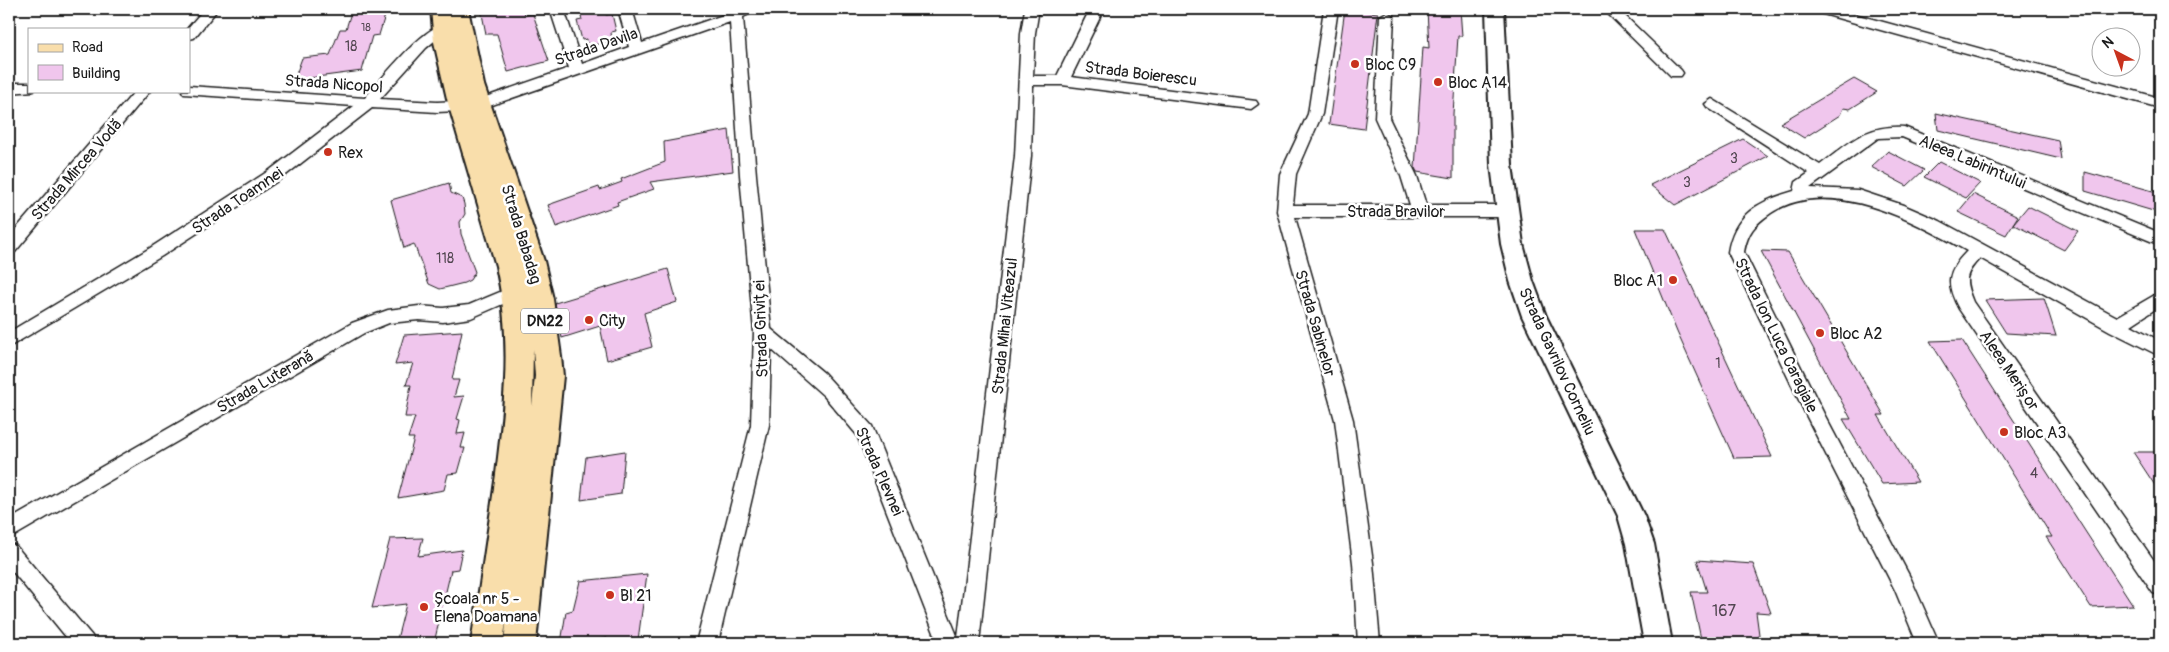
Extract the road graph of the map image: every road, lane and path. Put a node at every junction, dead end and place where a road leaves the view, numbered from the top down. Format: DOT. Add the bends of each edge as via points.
graph roads {
  1 [pos="211,9"];
  2 [pos="458,9"];
  3 [pos="557,9"];
  4 [pos="625,9"];
  5 [pos="753,9"];
  6 [pos="1032,9"];
  7 [pos="1097,9"];
  8 [pos="1331,9"];
  9 [pos="1495,9"];
  10 [pos="1610,9"];
  11 [pos="1821,9"];
  12 [pos="736,11"];
  13 [pos="1387,16"];
  14 [pos="441,18"];
  15 [pos="190,34"];
  16 [pos="637,50"];
  17 [pos="577,71"];
  18 [pos="1676,73"];
  19 [pos="1062,80"];
  20 [pos="1026,81"];
  21 [pos="9,88"];
  22 [pos="28,88"];
  23 [pos="190,91"];
  24 [pos="142,92"];
  25 [pos="368,102"];
  26 [pos="2160,103"];
  27 [pos="1251,104"];
  28 [pos="1712,104"];
  29 [pos="468,106"];
  30 [pos="1821,173"];
  31 [pos="1801,194"];
  32 [pos="1420,211"];
  33 [pos="1506,211"];
  34 [pos="1285,212"];
  35 [pos="2160,239"];
  36 [pos="9,248"];
  37 [pos="1978,250"];
  38 [pos="538,282"];
  39 [pos="515,293"];
  40 [pos="2160,298"];
  41 [pos="2116,326"];
  42 [pos="763,332"];
  43 [pos="9,340"];
  44 [pos="2160,349"];
  45 [pos="9,530"];
  46 [pos="9,552"];
  47 [pos="2160,586"];
  48 [pos="84,643"];
  49 [pos="487,643"];
  50 [pos="520,643"];
  51 [pos="707,643"];
  52 [pos="949,643"];
  53 [pos="968,643"];
  54 [pos="1369,643"];
  55 [pos="1658,643"];
  56 [pos="1928,643"];
  1 -- 15 [label="street"];
  2 -- 29 [label="main road, Strada Babadag / DN22"];
  3 -- 17 [label="street"];
  4 -- 16 [label="street"];
  5 -- 12 [label="street, Strada Davila"];
  6 -- 20 [label="street, Strada Mihai Viteazul"];
  7 -- 19 [label="street"];
  8 -- 34 [label="street, Strada Sabinelor" via="1315,114 1288,174"];
  9 -- 33 [label="street, Strada Gavrilov Corneliu"];
  10 -- 18 [label="street"];
  11 -- 26 [label="street"];
  12 -- 16 [label="street, Strada Davila"];
  12 -- 42 [label="street, Strada Griviței"];
  13 -- 32 [label="street" via="1382,118 1409,176"];
  14 -- 25 [label="street, Strada Toamnei" via="421,45"];
  14 -- 29 [label="main road, Strada Babadag"];
  16 -- 17 [label="street, Strada Davila"];
  17 -- 29 [label="street, Strada Davila"];
  19 -- 20 [label="street, Strada Boierescu"];
  19 -- 27 [label="street, Strada Boierescu"];
  20 -- 53 [label="street, Strada Mihai Viteazul" via="1022,166"];
  21 -- 22 [label="street"];
  23 -- 25 [label="street, Strada Nicopol"];
  24 -- 36 [label="street, Strada Mircea Vodă"];
  25 -- 29 [label="street, Strada Nicopol"];
  25 -- 43 [label="street, Strada Toamnei" via="240,200"];
  28 -- 30 [label="street"];
  29 -- 38 [label="main road, Strada Babadag / DN22" via="520,223"];
  29 -- 39 [label="main road, Strada Babadag"];
  30 -- 31 [label="street, Aleea Labirintului" via="1802,186"];
  30 -- 35 [label="street, Aleea Labirintului" via="1874,134 1904,132"];
  31 -- 37 [label="street, Strada Ion Luca Caragiale" via="1858,196 1925,221"];
  31 -- 56 [label="street, Strada Ion Luca Caragiale" via="1778,200 1749,220 1739,234 1736,252 1816,417 1904,586"];
  32 -- 33 [label="street, Strada Bravilor"];
  32 -- 34 [label="street, Strada Bravilor"];
  33 -- 55 [label="street, Strada Gavrilov Corneliu" via="1527,300 1632,516"];
  34 -- 54 [label="street, Strada Sabinelor" via="1344,420 1363,563"];
  37 -- 41 [label="street, Strada Ion Luca Caragiale"];
  37 -- 47 [label="street, Aleea Merișor" via="1960,269 1956,283 1965,304"];
  38 -- 39 [label="street, Strada Luterană"];
  38 -- 50 [label="main road, Strada Babadag / DN22" via="547,337 549,376"];
  39 -- 45 [label="street, Strada Luterană" via="471,311 388,317 358,328"];
  39 -- 49 [label="main road, Strada Babadag" via="522,340 521,385"];
  40 -- 41 [label="street"];
  41 -- 44 [label="street, Strada Ion Luca Caragiale"];
  42 -- 51 [label="street, Strada Griviței" via="760,425"];
  42 -- 52 [label="street, Strada Plevnei" via="845,404 865,431"];
  46 -- 48 [label="street"];
}
